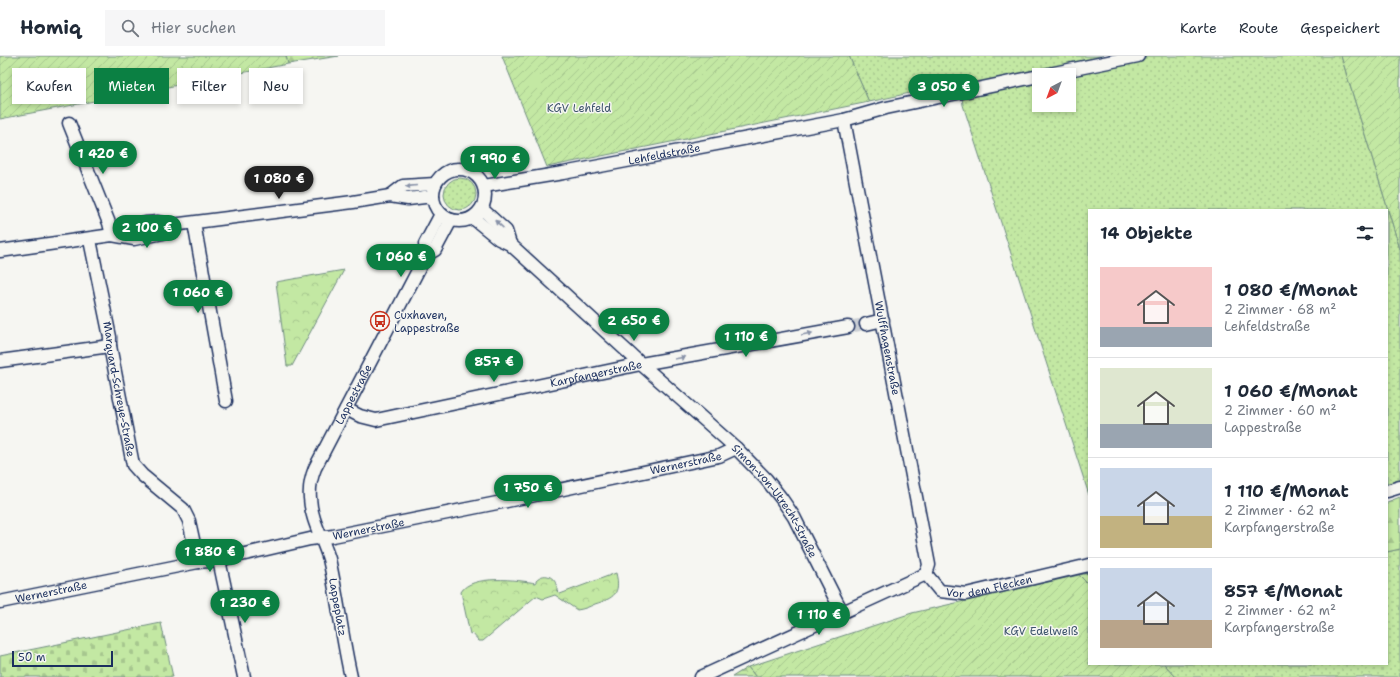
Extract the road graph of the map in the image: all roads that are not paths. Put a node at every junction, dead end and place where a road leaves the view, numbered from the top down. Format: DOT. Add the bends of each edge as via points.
graph roads {
  1 [pos="1138,56"];
  2 [pos="1076,69"];
  3 [pos="1032,77"];
  4 [pos="844,120"];
  5 [pos="69,122"];
  6 [pos="484,186"];
  7 [pos="434,190"];
  8 [pos="482,209"];
  9 [pos="446,217"];
  10 [pos="473,218"];
  11 [pos="194,223"];
  12 [pos="112,236"];
  13 [pos="90,240"];
  14 [pos="510,244"];
  15 [pos="0,251"];
  16 [pos="882,320"];
  17 [pos="866,324"];
  18 [pos="848,327"];
  19 [pos="110,346"];
  20 [pos="0,361"];
  21 [pos="641,364"];
  22 [pos="226,401"];
  23 [pos="346,410"];
  24 [pos="736,448"];
  25 [pos="1400,487"];
  26 [pos="1388,491"];
  27 [pos="322,538"];
  28 [pos="219,560"];
  29 [pos="198,562"];
  30 [pos="1088,565"];
  31 [pos="926,574"];
  32 [pos="0,602"];
  33 [pos="842,612"];
  34 [pos="244,677"];
  35 [pos="351,677"];
  36 [pos="701,677"];
  1 -- 2 [label="street"];
  3 -- 4 [label="street, Lehfeldstraße" via="886,108"];
  4 -- 6 [label="street, Lehfeldstraße"];
  4 -- 16 [label="street, Wulffhagenstraße"];
  5 -- 12 [label="street"];
  6 -- 7 [label="street" via="473,172 464,168 454,168 438,178"];
  6 -- 8 [label="street" via="486,194"];
  7 -- 9 [label="street" via="435,204"];
  7 -- 11 [label="street" via="403,186 390,196"];
  8 -- 10 [label="street"];
  14 -- 8 [label="street, Simon-von-Utrecht-Straße, one-way" via="506,231"];
  9 -- 10 [label="street" via="457,221"];
  9 -- 23 [label="street, Lappestraße" via="435,250 426,255"];
  10 -- 14 [label="street, Simon-von-Utrecht-Straße" via="499,239"];
  11 -- 12 [label="street" via="172,225 163,233 134,239"];
  11 -- 22 [label="street"];
  12 -- 13 [label="street"];
  13 -- 15 [label="street"];
  13 -- 19 [label="street, Marquard-Schreye-Straße"];
  14 -- 21 [label="street, Simon-von-Utrecht-Straße"];
  16 -- 17 [label="street"];
  16 -- 31 [label="street, Wulffhagenstraße" via="929,565"];
  21 -- 18 [label="street, Karpfangerstraße, one-way"];
  19 -- 20 [label="street"];
  19 -- 29 [label="street, Marquard-Schreye-Straße" via="133,464 142,476 183,509 189,521"];
  21 -- 23 [label="street, Karpfangerstraße" via="376,420"];
  21 -- 24 [label="street, Simon-von-Utrecht-Straße"];
  23 -- 27 [label="street, Lappestraße" via="311,480 311,507"];
  24 -- 27 [label="street, Wernerstraße" via="719,456"];
  24 -- 33 [label="street, Simon-von-Utrecht-Straße" via="766,479 794,518"];
  25 -- 26 [label="street"];
  27 -- 28 [label="street, Wernerstraße"];
  27 -- 35 [label="street, Lappeplatz" via="335,590"];
  28 -- 29 [label="street, Wernerstraße"];
  28 -- 34 [label="street"];
  29 -- 32 [label="street, Wernerstraße"];
  30 -- 31 [label="street, Vor dem Flecken" via="966,594 940,590"];
  31 -- 33 [label="street"];
  33 -- 36 [label="street"];
}
